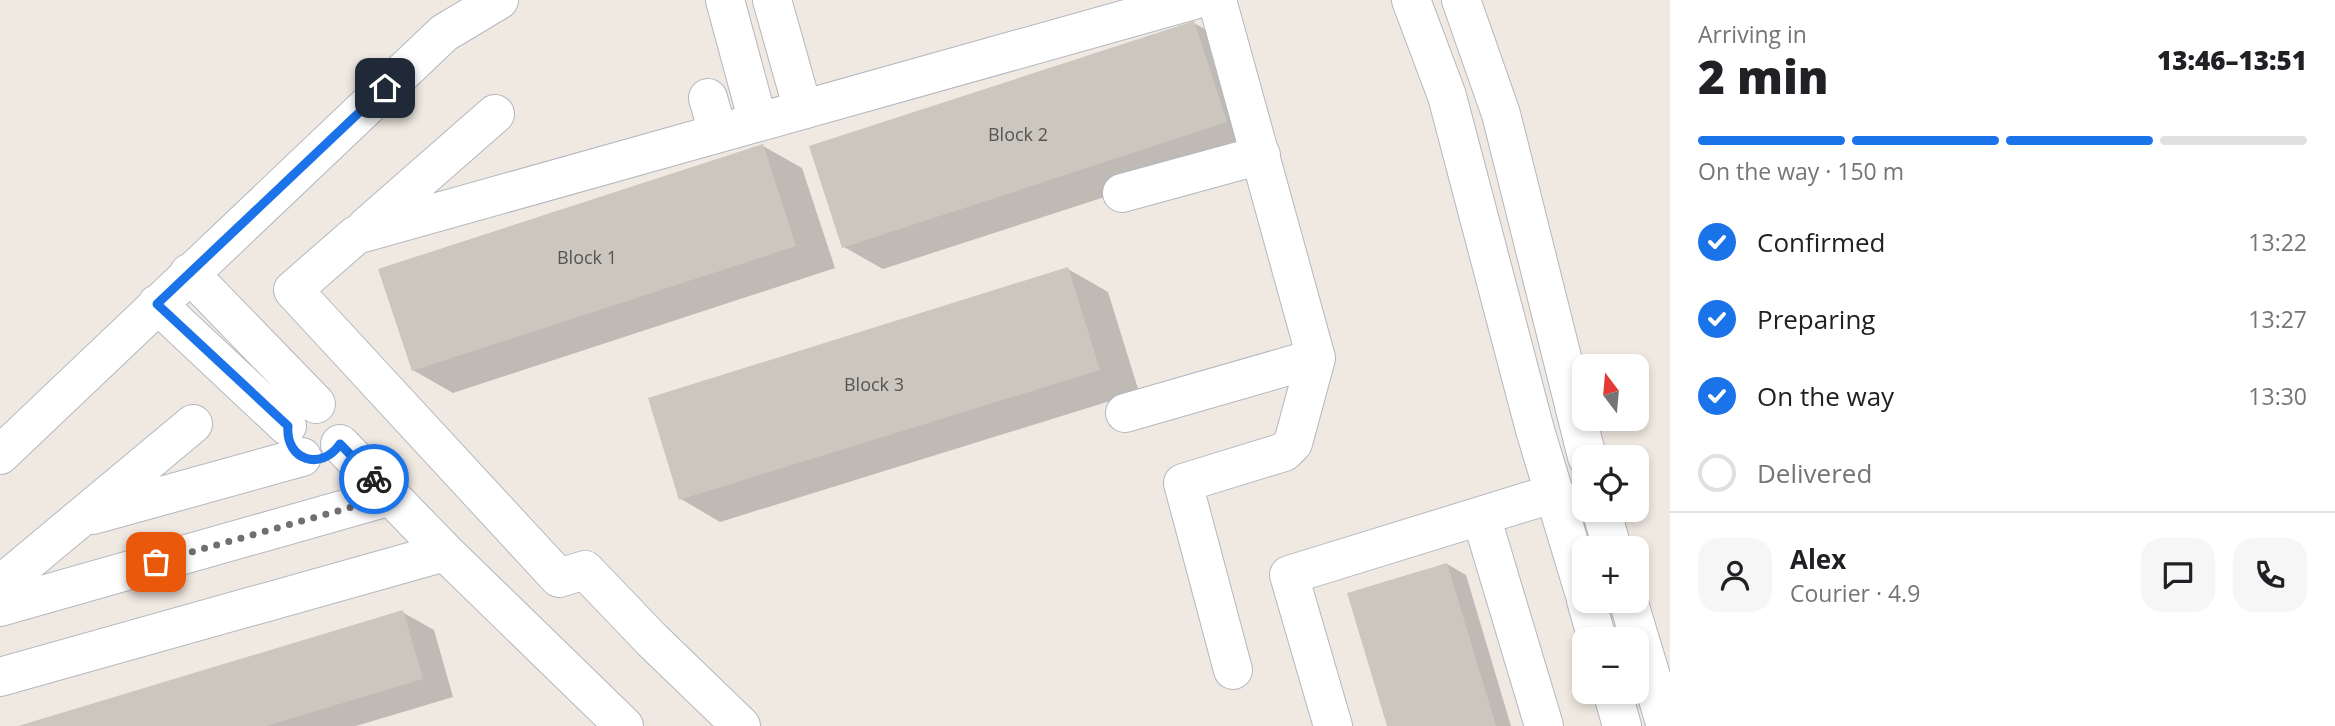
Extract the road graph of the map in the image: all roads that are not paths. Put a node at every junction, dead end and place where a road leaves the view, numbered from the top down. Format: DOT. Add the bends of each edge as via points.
graph roads {
  1 [pos="499,0"];
  2 [pos="725,0"];
  3 [pos="772,0"];
  4 [pos="1194,0"];
  5 [pos="1217,0"];
  6 [pos="1411,0"];
  7 [pos="1461,0"];
  8 [pos="708,97"];
  9 [pos="803,110"];
  10 [pos="495,114"];
  11 [pos="758,122"];
  12 [pos="718,133"];
  13 [pos="1261,155"];
  14 [pos="1122,193"];
  15 [pos="356,235"];
  16 [pos="189,273"];
  17 [pos="157,304"];
  18 [pos="1316,358"];
  19 [pos="1125,413"];
  20 [pos="193,424"];
  21 [pos="302,429"];
  22 [pos="1584,445"];
  23 [pos="0,455"];
  24 [pos="1555,493"];
  25 [pos="391,496"];
  26 [pos="1481,516"];
  27 [pos="80,519"];
  28 [pos="1572,551"];
  29 [pos="445,552"];
  30 [pos="0,585"];
  31 [pos="0,607"];
  32 [pos="1632,613"];
  33 [pos="1233,670"];
  34 [pos="0,677"];
  35 [pos="1616,704"];
  36 [pos="624,726"];
  37 [pos="741,726"];
  38 [pos="1333,726"];
  39 [pos="1544,726"];
  40 [pos="1622,726"];
  41 [pos="1666,726"];
  1 -- 16 [label="street" via="444,33"];
  2 -- 11 [label="street"];
  3 -- 9 [label="street"];
  4 -- 9 [label="street"];
  5 -- 13 [label="street"];
  6 -- 24 [label="street" via="1447,96"];
  7 -- 22 [label="street" via="1501,114"];
  8 -- 12 [label="street"];
  9 -- 11 [label="street"];
  10 -- 15 [label="street"];
  11 -- 12 [label="street"];
  12 -- 15 [label="street"];
  13 -- 14 [label="street"];
  13 -- 18 [label="street"];
  15 -- 37 [label="street" via="293,290 559,578 585,570"];
  16 -- 17 [label="street"];
  16 -- 21 [label="street"];
  17 -- 21 [label="street"];
  17 -- 23 [label="street"];
  18 -- 19 [label="street"];
  18 -- 33 [label="street" via="1293,443 1284,452 1183,483"];
  20 -- 27 [label="street"];
  21 -- 25 [label="street" via="326,406 340,418 340,444"];
  21 -- 27 [label="street"];
  24 -- 26 [label="street"];
  24 -- 28 [label="street"];
  25 -- 29 [label="street"];
  25 -- 31 [label="street"];
  26 -- 38 [label="street" via="1289,575"];
  26 -- 39 [label="street"];
  27 -- 30 [label="street"];
  29 -- 34 [label="street"];
  29 -- 36 [label="street"];
  32 -- 41 [label="street"];
  35 -- 40 [label="street"];
}
